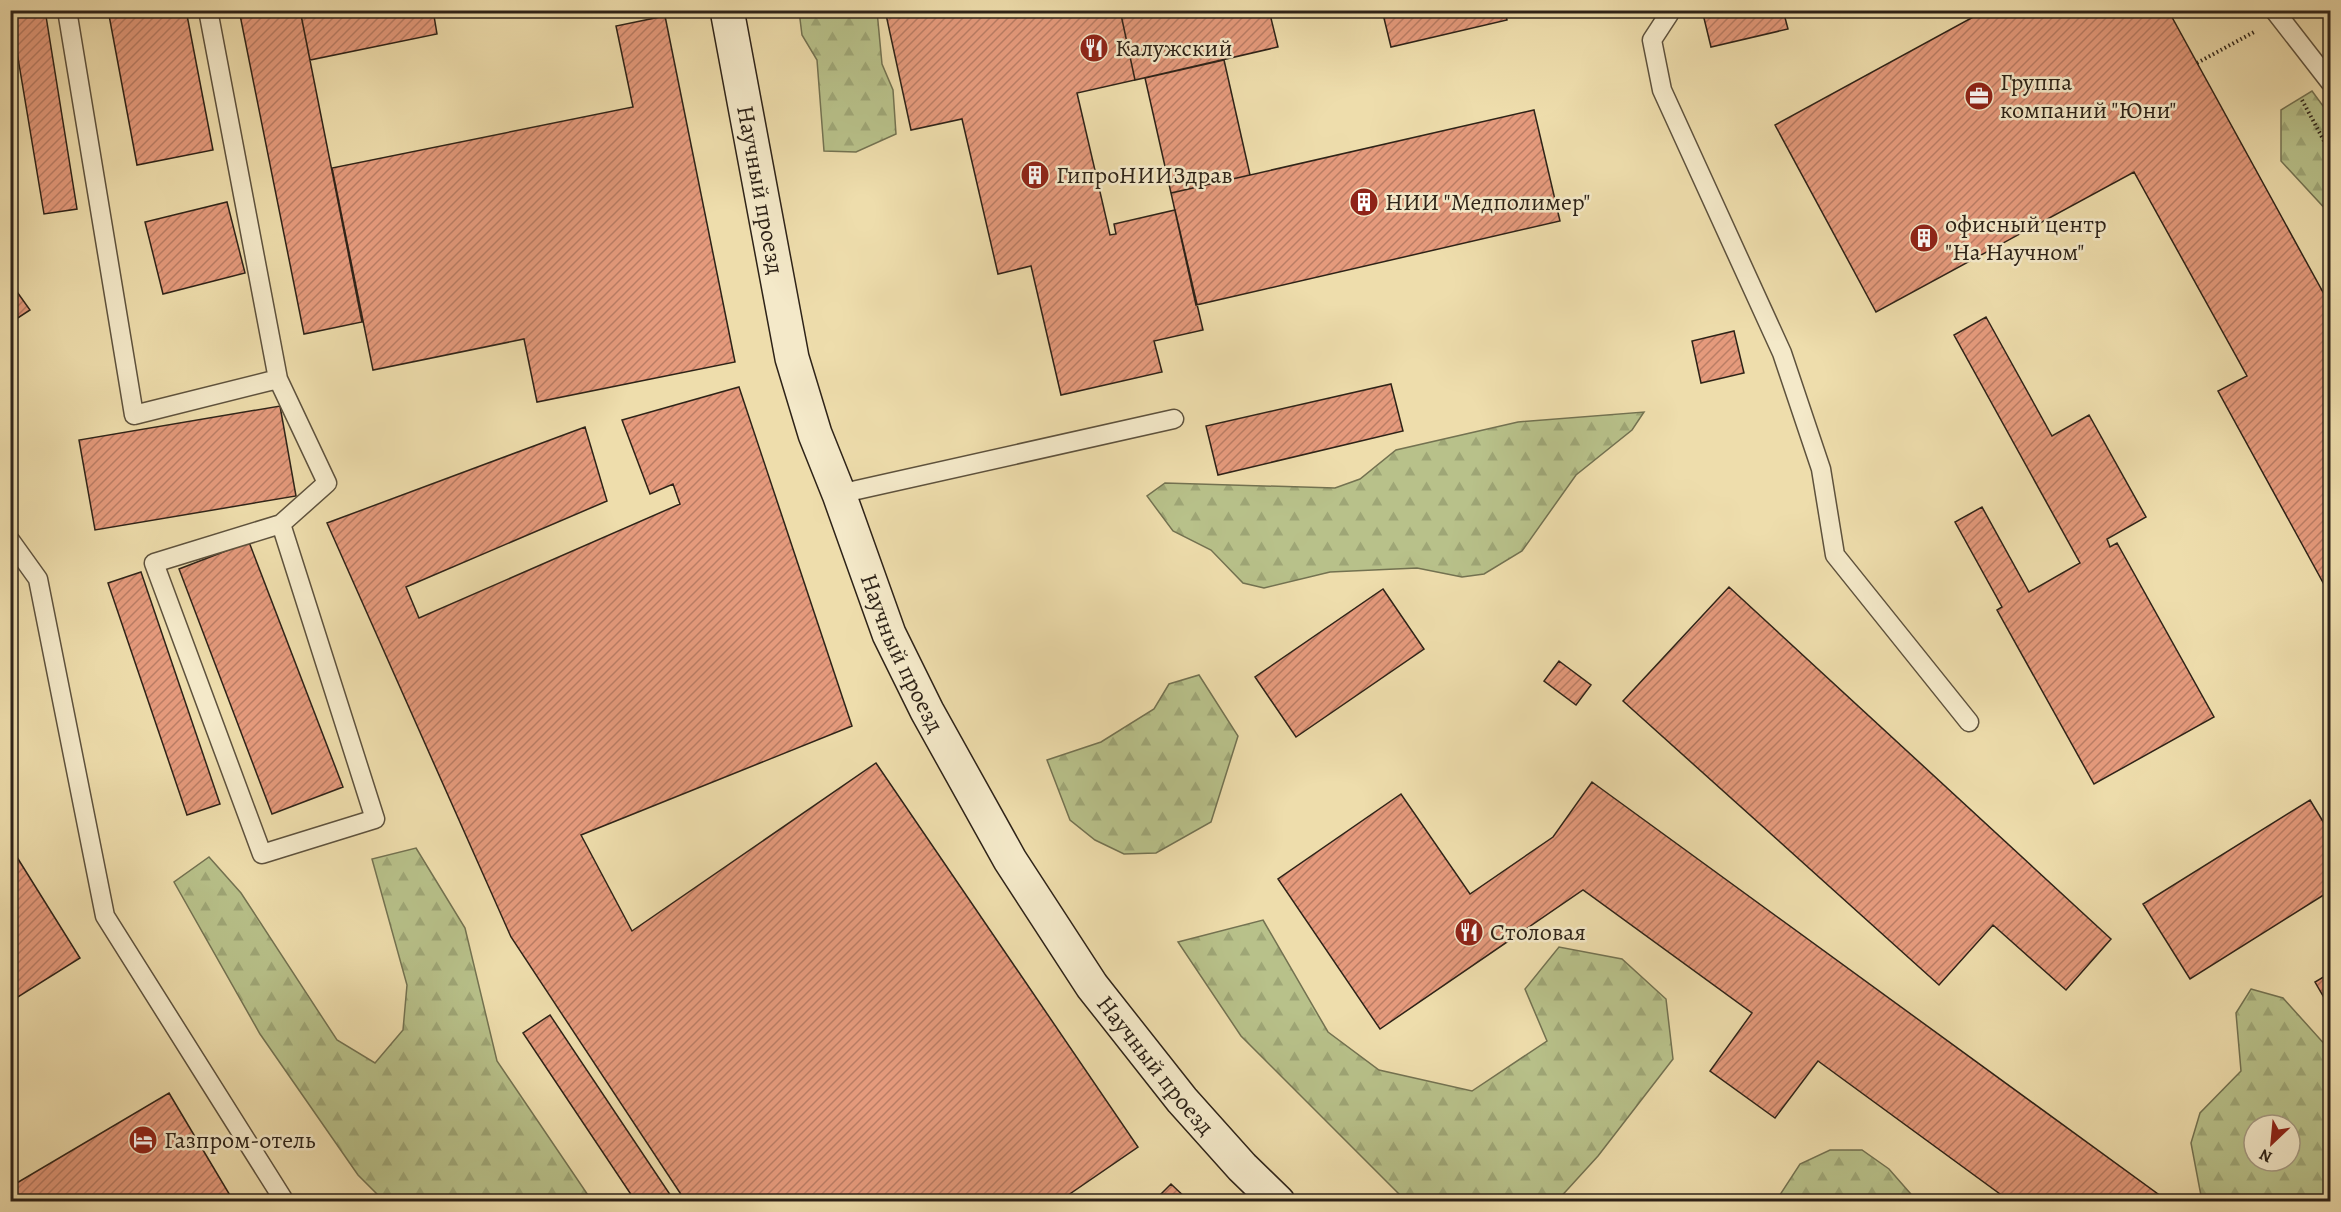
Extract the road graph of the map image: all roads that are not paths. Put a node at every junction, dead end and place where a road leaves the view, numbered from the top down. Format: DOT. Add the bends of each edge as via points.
graph roads {
  1 [pos="67,10"];
  2 [pos="208,10"];
  3 [pos="726,10"];
  4 [pos="1668,10"];
  5 [pos="2274,10"];
  6 [pos="2331,82"];
  7 [pos="278,379"];
  8 [pos="1174,419"];
  9 [pos="839,494"];
  10 [pos="281,524"];
  11 [pos="10,540"];
  12 [pos="1970,723"];
  13 [pos="285,1202"];
  14 [pos="1278,1202"];
  1 -- 7 [label="lane" via="134,415"];
  2 -- 7 [label="lane"];
  3 -- 9 [label="street, Научный проезд" via="792,358 815,434"];
  4 -- 12 [label="lane" via="1670,14 1652,40 1662,90 1782,353 1821,469 1835,555"];
  5 -- 6 [label="lane"];
  7 -- 10 [label="lane" via="327,483"];
  8 -- 9 [label="lane"];
  9 -- 14 [label="street, Научный проезд" via="889,634 1010,861 1092,986 1190,1108"];
  10 -- 10 [label="lane" via="375,819 262,854 154,563"];
  11 -- 13 [label="lane" via="38,579 105,916"];
}
